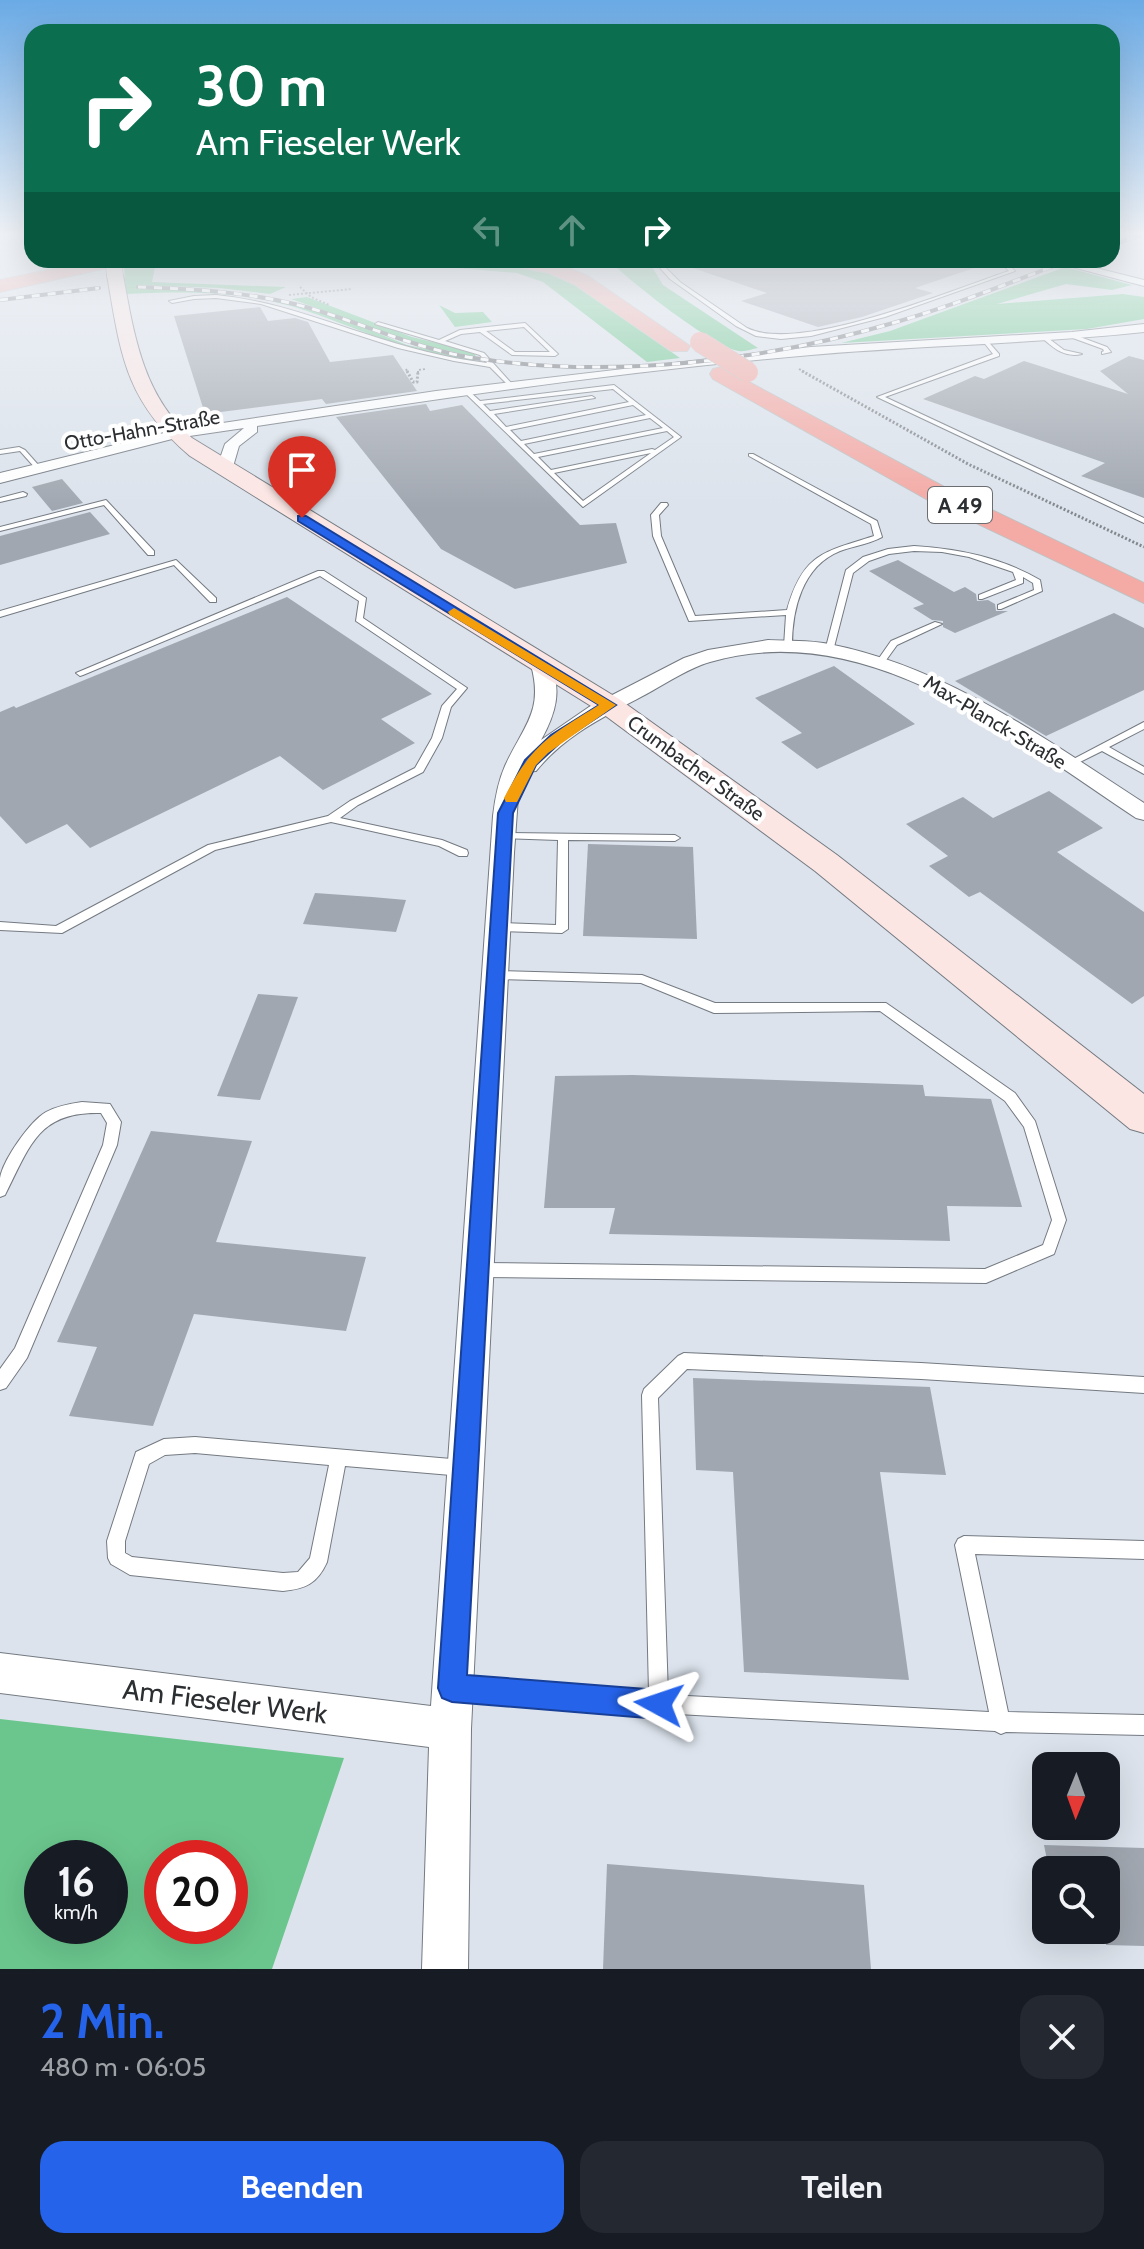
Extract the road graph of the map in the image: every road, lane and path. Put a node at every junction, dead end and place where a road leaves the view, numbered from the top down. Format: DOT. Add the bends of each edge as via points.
graph roads {
  1 [pos="128,324"];
  2 [pos="336,324"];
  3 [pos="378,324"];
  4 [pos="652,324"];
  5 [pos="658,324"];
  6 [pos="663,324"];
  7 [pos="739,324"];
  8 [pos="855,324"];
  9 [pos="1144,328"];
  10 [pos="481,330"];
  11 [pos="1072,336"];
  12 [pos="1044,337"];
  13 [pos="985,340"];
  14 [pos="439,342"];
  15 [pos="684,343"];
  16 [pos="1104,353"];
  17 [pos="1079,354"];
  18 [pos="774,355"];
  19 [pos="491,365"];
  20 [pos="720,368"];
  21 [pos="426,369"];
  22 [pos="418,370"];
  23 [pos="599,375"];
  24 [pos="511,386"];
  25 [pos="614,387"];
  26 [pos="467,392"];
  27 [pos="622,394"];
  28 [pos="478,403"];
  29 [pos="634,403"];
  30 [pos="153,408"];
  31 [pos="489,413"];
  32 [pos="651,416"];
  33 [pos="298,417"];
  34 [pos="252,429"];
  35 [pos="505,429"];
  36 [pos="668,429"];
  37 [pos="182,439"];
  38 [pos="519,443"];
  39 [pos="129,444"];
  40 [pos="659,450"];
  41 [pos="0,452"];
  42 [pos="751,455"];
  43 [pos="533,456"];
  44 [pos="39,469"];
  45 [pos="224,470"];
  46 [pos="549,472"];
  47 [pos="0,478"];
  48 [pos="23,494"];
  49 [pos="0,500"];
  50 [pos="664,505"];
  51 [pos="1144,521"];
  52 [pos="0,529"];
  53 [pos="1144,547"];
  54 [pos="151,553"];
  55 [pos="1017,571"];
  56 [pos="1144,572"];
  57 [pos="1033,580"];
  58 [pos="1144,594"];
  59 [pos="213,600"];
  60 [pos="1001,607"];
  61 [pos="792,612"];
  62 [pos="0,614"];
  63 [pos="938,624"];
  64 [pos="788,646"];
  65 [pos="830,647"];
  66 [pos="884,655"];
  67 [pos="541,665"];
  68 [pos="80,673"];
  69 [pos="609,705"];
  70 [pos="1144,725"];
  71 [pos="538,730"];
  72 [pos="1102,747"];
  73 [pos="1067,765"];
  74 [pos="1144,771"];
  75 [pos="1144,813"];
  76 [pos="331,819"];
  77 [pos="505,824"];
  78 [pos="563,836"];
  79 [pos="675,838"];
  80 [pos="463,853"];
  81 [pos="0,926"];
  82 [pos="499,927"];
  83 [pos="496,975"];
  84 [pos="1144,1117"];
  85 [pos="0,1191"];
  86 [pos="478,1270"];
  87 [pos="0,1382"];
  88 [pos="1144,1385"];
  89 [pos="339,1457"];
  90 [pos="466,1468"];
  91 [pos="1144,1550"];
  92 [pos="0,1673"];
  93 [pos="452,1688"];
  94 [pos="659,1704"];
  95 [pos="1001,1724"];
  96 [pos="1144,1725"];
  97 [pos="450,1729"];
  98 [pos="445,1969"];
  1 -- 30 [label="main road, Crumbacher Straße"];
  2 -- 19 [label="lane" via="415,351"];
  3 -- 14 [label="lane"];
  4 -- 15 [label="highway"];
  5 -- 15 [label="highway, A 49"];
  6 -- 15 [label="highway, A 49"];
  7 -- 8 [label="lane" via="769,337"];
  9 -- 11 [label="street, Otto-Hahn-Straße"];
  10 -- 10 [label="lane" via="525,325 555,354 514,354"];
  10 -- 14 [label="lane"];
  11 -- 12 [label="street, Otto-Hahn-Straße"];
  11 -- 16 [label="lane" via="1105,348"];
  12 -- 13 [label="street, Otto-Hahn-Straße"];
  12 -- 17 [label="lane" via="1062,352"];
  13 -- 18 [label="street, Otto-Hahn-Straße"];
  13 -- 51 [label="lane" via="997,355 880,397"];
  14 -- 19 [label="lane" via="482,354"];
  15 -- 20 [label="highway, A 49"];
  15 -- 56 [label="highway, A 49, bridge" via="748,372 883,448"];
  18 -- 20 [label="street, Otto-Hahn-Straße"];
  18 -- 53 [label="path" via="911,435"];
  19 -- 24 [label="lane"];
  20 -- 23 [label="street, Otto-Hahn-Straße"];
  20 -- 58 [label="highway, A 49" via="937,494"];
  21 -- 22 [label="path"];
  22 -- 22 [label="path" via="417,382 413,382 406,370"];
  23 -- 24 [label="street, Otto-Hahn-Straße"];
  23 -- 25 [label="lane"];
  24 -- 26 [label="street, Otto-Hahn-Straße"];
  25 -- 27 [label="lane"];
  25 -- 28 [label="lane"];
  26 -- 28 [label="lane"];
  26 -- 33 [label="street, Otto-Hahn-Straße"];
  27 -- 29 [label="lane"];
  27 -- 31 [label="lane"];
  28 -- 31 [label="lane"];
  29 -- 32 [label="lane"];
  29 -- 35 [label="lane"];
  30 -- 37 [label="main road, Crumbacher Straße"];
  30 -- 39 [label="street, Otto-Hahn-Straße" via="147,429"];
  31 -- 35 [label="lane"];
  32 -- 36 [label="lane"];
  32 -- 38 [label="lane"];
  33 -- 34 [label="street, Otto-Hahn-Straße"];
  33 -- 37 [label="street, Otto-Hahn-Straße"];
  34 -- 37 [label="street, Otto-Hahn-Straße"];
  34 -- 45 [label="street, Otto-Hahn-Straße" via="232,444"];
  35 -- 38 [label="lane"];
  36 -- 40 [label="lane" via="678,437"];
  36 -- 43 [label="lane"];
  37 -- 39 [label="street, Otto-Hahn-Straße"];
  37 -- 44 [label="street, Otto-Hahn-Straße"];
  37 -- 45 [label="main road, Crumbacher Straße"];
  38 -- 43 [label="lane"];
  39 -- 44 [label="street, Otto-Hahn-Straße"];
  40 -- 46 [label="lane"];
  40 -- 46 [label="lane" via="583,505"];
  41 -- 44 [label="lane" via="21,450"];
  42 -- 61 [label="lane" via="874,523 878,537 824,556 798,585"];
  43 -- 46 [label="lane"];
  44 -- 47 [label="street, Otto-Hahn-Straße"];
  45 -- 67 [label="main road, Crumbacher Straße"];
  48 -- 49 [label="lane"];
  50 -- 61 [label="lane" via="655,515 657,536 692,619"];
  52 -- 54 [label="lane" via="106,502"];
  55 -- 57 [label="lane"];
  55 -- 57 [label="lane" via="1020,581 987,600"];
  55 -- 65 [label="lane" via="933,549 897,550 855,564"];
  57 -- 60 [label="lane" via="1038,591"];
  59 -- 62 [label="lane" via="176,562"];
  61 -- 64 [label="lane"];
  63 -- 66 [label="lane"];
  64 -- 65 [label="street, Max-Planck-Straße"];
  64 -- 69 [label="street, Max-Planck-Straße" via="710,656"];
  65 -- 66 [label="street, Max-Planck-Straße"];
  66 -- 73 [label="street, Max-Planck-Straße"];
  67 -- 69 [label="main road, Crumbacher Straße"];
  67 -- 71 [label="street" via="549,699"];
  68 -- 76 [label="lane" via="321,573 363,600 359,619 462,688 447,706 419,770"];
  69 -- 71 [label="street" via="573,711"];
  69 -- 77 [label="street" via="556,738 530,763"];
  69 -- 84 [label="main road, Crumbacher Straße" via="826,863"];
  70 -- 72 [label="lane"];
  71 -- 77 [label="street" via="513,775"];
  72 -- 73 [label="lane"];
  72 -- 74 [label="lane"];
  73 -- 75 [label="street, Max-Planck-Straße"];
  76 -- 80 [label="lane" via="442,843"];
  76 -- 81 [label="lane" via="212,847 58,930"];
  77 -- 78 [label="lane"];
  77 -- 82 [label="street"];
  78 -- 79 [label="lane"];
  78 -- 82 [label="lane" via="562,929"];
  82 -- 83 [label="street"];
  83 -- 86 [label="street"];
  83 -- 86 [label="lane" via="642,979 714,1008 882,1006 1010,1097 1030,1125 1059,1220 1049,1249 986,1276"];
  85 -- 87 [label="lane" via="34,1129 46,1119 79,1105 105,1108 114,1122 110,1145 21,1353"];
  86 -- 90 [label="street"];
  88 -- 94 [label="lane" via="684,1361 650,1395"];
  89 -- 89 [label="lane" via="164,1447 142,1458 116,1541 117,1558 130,1566 302,1580 318,1562"];
  89 -- 90 [label="lane"];
  90 -- 93 [label="street"];
  91 -- 95 [label="lane" via="964,1545"];
  92 -- 97 [label="street, Am Fieseler Werk"];
  93 -- 94 [label="lane"];
  93 -- 97 [label="street"];
  94 -- 95 [label="lane"];
  95 -- 96 [label="lane"];
  97 -- 98 [label="street"];
}
